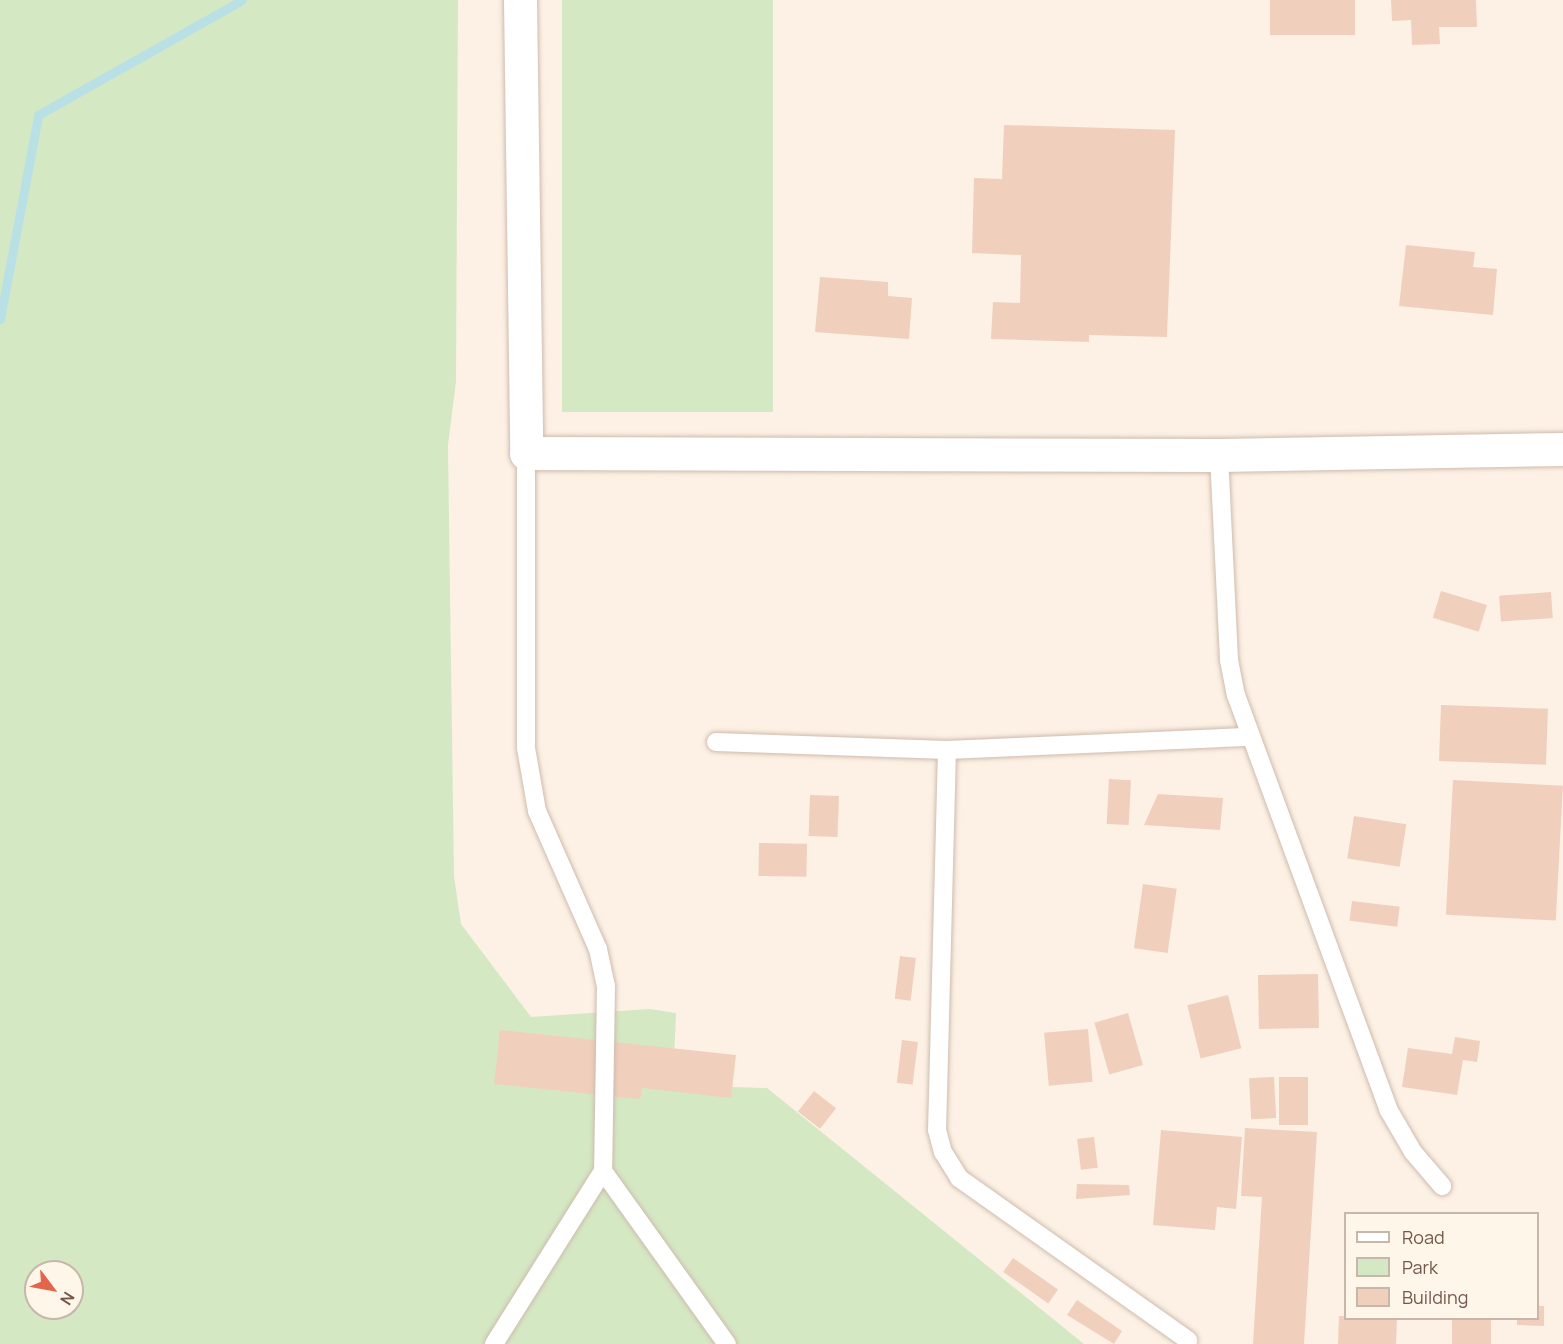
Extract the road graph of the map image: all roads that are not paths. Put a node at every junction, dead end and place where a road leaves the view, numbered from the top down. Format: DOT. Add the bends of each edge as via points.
graph roads {
  1 [pos="520,0"];
  2 [pos="1563,449"];
  3 [pos="526,453"];
  4 [pos="1219,455"];
  5 [pos="1250,737"];
  6 [pos="716,742"];
  7 [pos="947,750"];
  8 [pos="603,1171"];
  9 [pos="1442,1186"];
  10 [pos="1188,1340"];
  11 [pos="494,1344"];
  12 [pos="727,1344"];
  1 -- 3 [label="street"];
  2 -- 4 [label="street"];
  3 -- 4 [label="street"];
  3 -- 8 [label="lane" via="526,748 537,811 598,949 606,986"];
  4 -- 5 [label="lane" via="1229,660"];
  5 -- 7 [label="lane"];
  5 -- 9 [label="lane" via="1388,1109"];
  6 -- 7 [label="lane"];
  7 -- 10 [label="lane" via="937,1130 943,1152 959,1178"];
  8 -- 11 [label="lane"];
  8 -- 12 [label="lane"];
}
